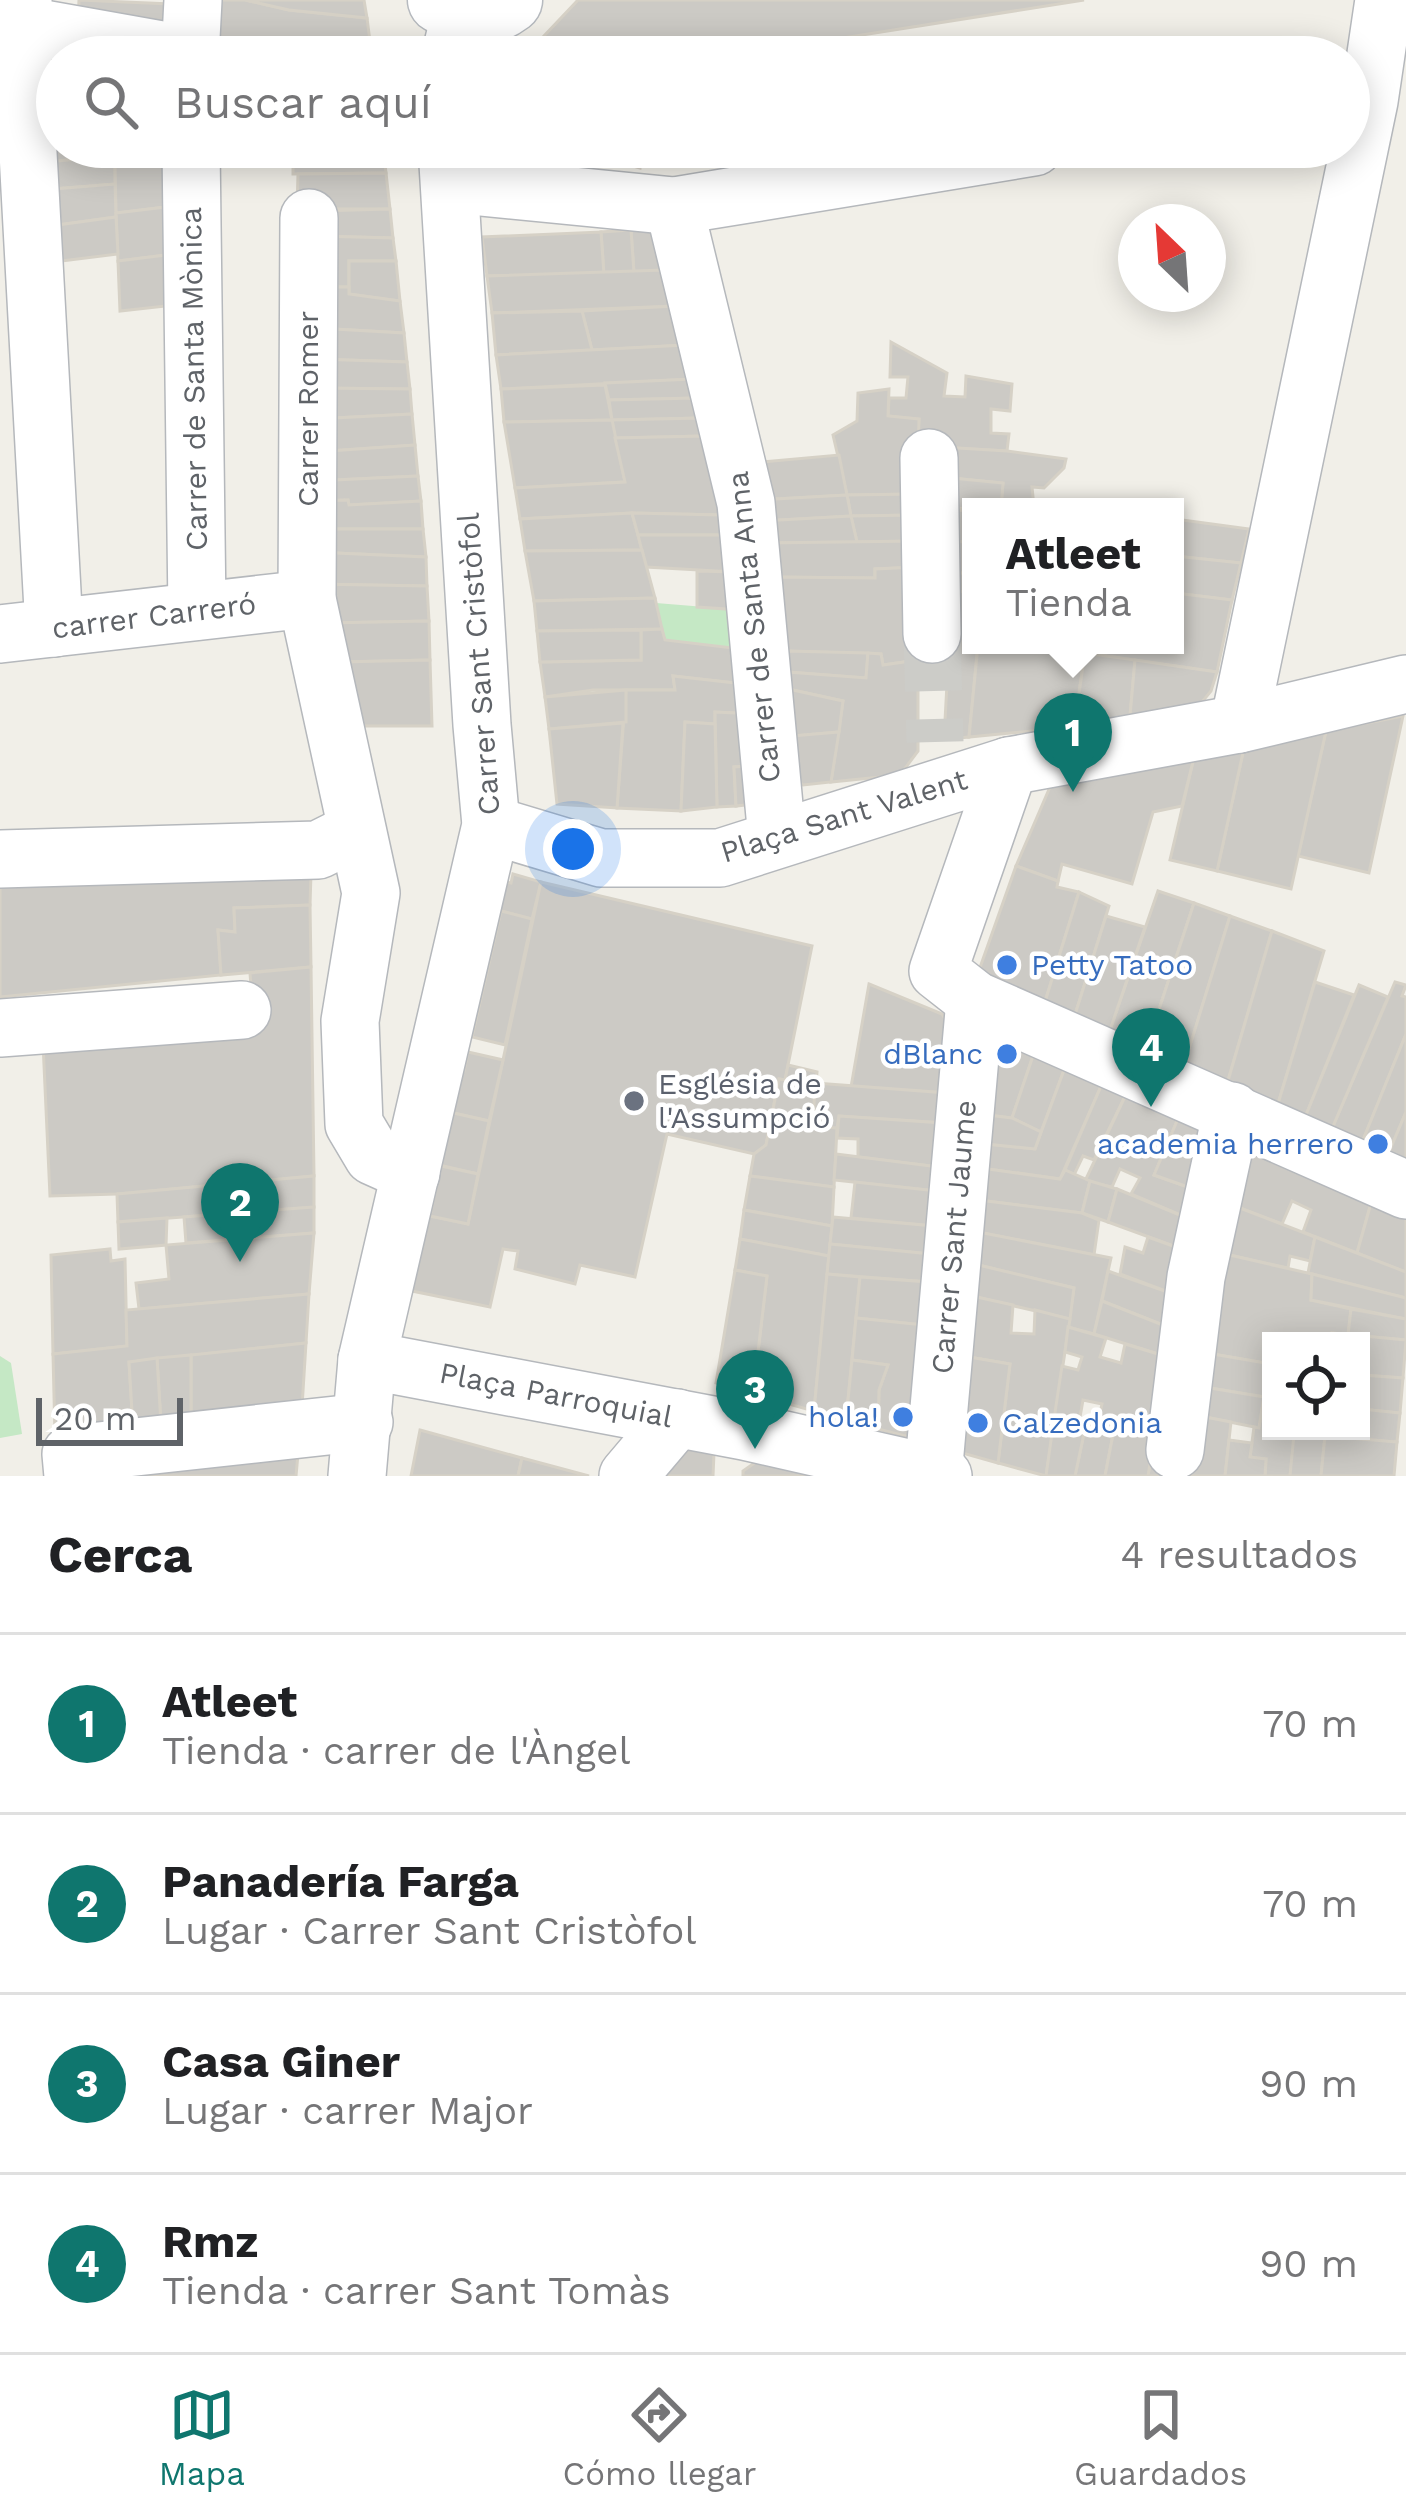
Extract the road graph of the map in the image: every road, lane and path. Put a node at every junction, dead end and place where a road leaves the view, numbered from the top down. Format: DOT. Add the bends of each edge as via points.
graph roads {
  1 [pos="1384,0"];
  2 [pos="15,17"];
  3 [pos="182,36"];
  4 [pos="1375,101"];
  5 [pos="191,168"];
  6 [pos="448,168"];
  7 [pos="465,168"];
  8 [pos="906,168"];
  9 [pos="1360,168"];
  10 [pos="674,206"];
  11 [pos="309,218"];
  12 [pos="929,458"];
  13 [pos="308,599"];
  14 [pos="197,611"];
  15 [pos="27,631"];
  16 [pos="932,634"];
  17 [pos="1406,684"];
  18 [pos="1239,724"];
  19 [pos="1009,766"];
  20 [pos="491,825"];
  21 [pos="356,831"];
  22 [pos="777,838"];
  23 [pos="0,859"];
  24 [pos="975,1000"];
  25 [pos="242,1010"];
  26 [pos="0,1028"];
  27 [pos="1231,1112"];
  28 [pos="411,1173"];
  29 [pos="1406,1190"];
  30 [pos="367,1360"];
  31 [pos="720,1438"];
  32 [pos="361,1449"];
  33 [pos="1175,1450"];
  34 [pos="936,1475"];
  35 [pos="73,1476"];
  36 [pos="628,1476"];
  1 -- 4 [label="street"];
  2 -- 3 [label="street"];
  2 -- 15 [label="street"];
  5 -- 14 [label="street, Carrer de Santa Mònica"];
  6 -- 20 [label="street, Carrer Sant Cristòfol"];
  7 -- 10 [label="street"];
  8 -- 10 [label="street"];
  9 -- 18 [label="street"];
  10 -- 22 [label="street, Carrer de Santa Anna" via="746,503"];
  11 -- 13 [label="street, Carrer Romer"];
  12 -- 16 [label="street"];
  13 -- 14 [label="street, carrer Carreró"];
  13 -- 21 [label="street"];
  14 -- 15 [label="street, carrer Carreró"];
  17 -- 18 [label="street"];
  18 -- 19 [label="street"];
  19 -- 22 [label="street, Plaça Sant Valent" via="935,765"];
  19 -- 24 [label="street, Plaça Sant Valent" via="938,971"];
  20 -- 22 [label="street, Plaça Sant Valent" via="601,858 720,858"];
  20 -- 28 [label="street, Carrer Sant Cristòfol"];
  21 -- 23 [label="street" via="318,850"];
  21 -- 28 [label="street" via="371,893 350,1021 354,1124 373,1156"];
  24 -- 27 [label="street"];
  24 -- 34 [label="street, Carrer Sant Jaume"];
  25 -- 26 [label="street"];
  27 -- 29 [label="street"];
  27 -- 33 [label="street" via="1196,1277"];
  28 -- 30 [label="street, Carrer Sant Cristòfol"];
  30 -- 31 [label="street, Plaça Parroquial"];
  30 -- 32 [label="street, Carrer Sant Cristòfol"];
  31 -- 34 [label="street, Plaça Parroquial"];
  31 -- 36 [label="street"];
  32 -- 35 [label="street" via="71,1454"];
}
